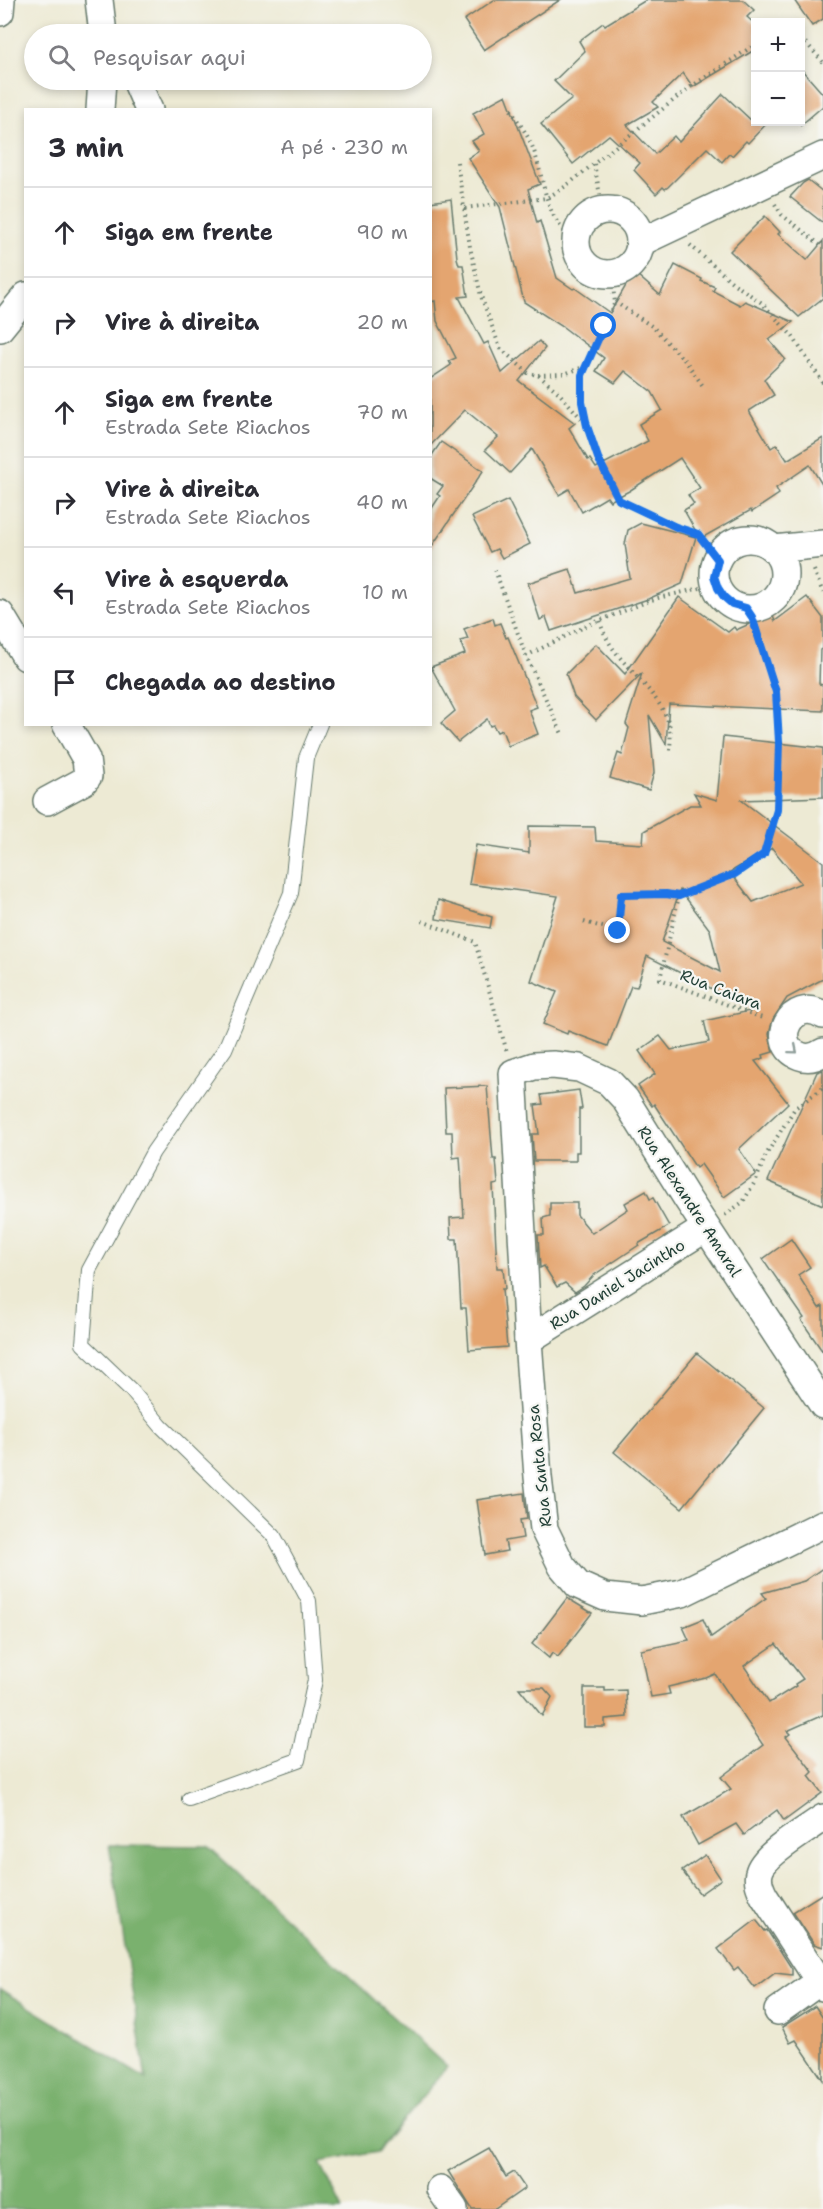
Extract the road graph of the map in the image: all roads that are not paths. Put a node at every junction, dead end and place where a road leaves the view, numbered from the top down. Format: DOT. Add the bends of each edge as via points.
graph roads {
  1 [pos="2,0"];
  2 [pos="99,0"];
  3 [pos="0,12"];
  4 [pos="102,24"];
  5 [pos="101,90"];
  6 [pos="140,90"];
  7 [pos="100,108"];
  8 [pos="148,108"];
  9 [pos="823,156"];
  10 [pos="641,242"];
  11 [pos="24,298"];
  12 [pos="0,328"];
  13 [pos="823,544"];
  14 [pos="774,549"];
  15 [pos="0,615"];
  16 [pos="24,654"];
  17 [pos="67,726"];
  18 [pos="319,726"];
  19 [pos="47,801"];
  20 [pos="823,1015"];
  21 [pos="823,1052"];
  22 [pos="513,1072"];
  23 [pos="706,1228"];
  24 [pos="528,1340"];
  25 [pos="823,1405"];
  26 [pos="823,1524"];
  27 [pos="189,1799"];
  28 [pos="823,1818"];
  29 [pos="822,1982"];
  30 [pos="778,2011"];
  1 -- 3 [label="street"];
  2 -- 4 [label="street"];
  5 -- 7 [label="street"];
  6 -- 8 [label="street"];
  9 -- 10 [label="street"];
  10 -- 10 [label="street" via="632,220 614,210 603,210 584,221 576,241 577,251 590,269 611,274 630,267"];
  11 -- 12 [label="street"];
  13 -- 14 [label="street"];
  14 -- 14 [label="street" via="781,558 784,580 773,599 746,608 724,597 717,572 729,545 752,539"];
  15 -- 16 [label="street"];
  17 -- 19 [label="street" via="86,759 88,776"];
  18 -- 27 [label="lane" via="306,758 291,893 225,1049 153,1152 90,1270 83,1344 274,1536 309,1601 315,1680 298,1760"];
  20 -- 21 [label="street, one-way" via="802,1010 785,1026 786,1042 796,1054 812,1057"];
  22 -- 23 [label="street, Rua Alexandre Amaral" via="553,1065 579,1068 609,1082 625,1099"];
  22 -- 24 [label="street, Rua Santa Rosa"];
  23 -- 24 [label="street, Rua Daniel Jacintho"];
  23 -- 25 [label="street, Rua Alexandre Amaral"];
  24 -- 26 [label="street, Rua Santa Rosa" via="544,1529 562,1566 578,1585 605,1597 642,1601 682,1593"];
  28 -- 29 [label="street" via="767,1858 759,1874 759,1887"];
  29 -- 30 [label="street"];
}
